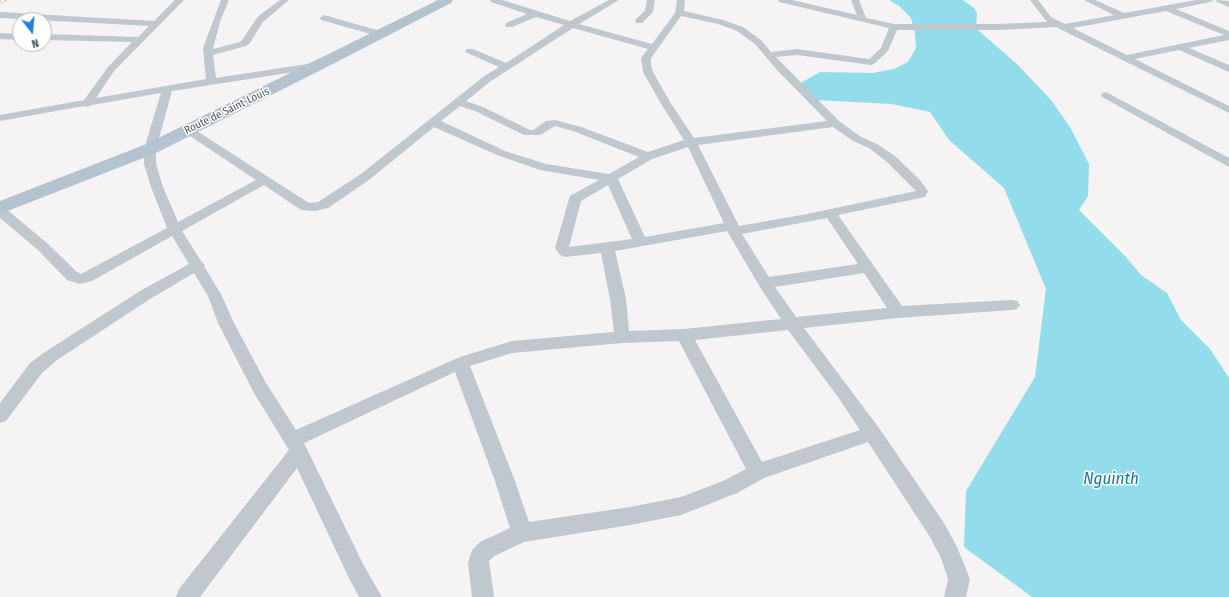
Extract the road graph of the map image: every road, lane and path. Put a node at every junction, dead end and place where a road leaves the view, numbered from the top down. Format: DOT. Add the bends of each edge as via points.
graph roads {
  1 [pos="180,0"];
  2 [pos="225,0"];
  3 [pos="286,0"];
  4 [pos="448,0"];
  5 [pos="494,0"];
  6 [pos="615,0"];
  7 [pos="651,0"];
  8 [pos="681,0"];
  9 [pos="782,0"];
  10 [pos="855,0"];
  11 [pos="1034,0"];
  12 [pos="1088,0"];
  13 [pos="1210,0"];
  14 [pos="1220,0"];
  15 [pos="1229,4"];
  16 [pos="1167,8"];
  17 [pos="679,13"];
  18 [pos="535,14"];
  19 [pos="0,15"];
  20 [pos="1123,16"];
  21 [pos="324,18"];
  22 [pos="863,20"];
  23 [pos="639,21"];
  24 [pos="155,24"];
  25 [pos="572,24"];
  26 [pos="509,25"];
  27 [pos="894,26"];
  28 [pos="1060,26"];
  29 [pos="381,34"];
  30 [pos="1229,35"];
  31 [pos="0,36"];
  32 [pos="12,37"];
  33 [pos="52,37"];
  34 [pos="141,40"];
  35 [pos="1180,47"];
  36 [pos="654,48"];
  37 [pos="470,50"];
  38 [pos="209,53"];
  39 [pos="769,55"];
  40 [pos="1125,58"];
  41 [pos="320,65"];
  42 [pos="505,66"];
  43 [pos="1229,69"];
  44 [pos="211,82"];
  45 [pos="167,89"];
  46 [pos="1106,95"];
  47 [pos="460,102"];
  48 [pos="87,104"];
  49 [pos="1229,110"];
  50 [pos="0,118"];
  51 [pos="433,122"];
  52 [pos="836,123"];
  53 [pos="188,130"];
  54 [pos="691,142"];
  55 [pos="150,149"];
  56 [pos="648,156"];
  57 [pos="1226,160"];
  58 [pos="611,178"];
  59 [pos="265,180"];
  60 [pos="0,210"];
  61 [pos="830,213"];
  62 [pos="174,228"];
  63 [pos="733,228"];
  64 [pos="640,242"];
  65 [pos="607,248"];
  66 [pos="198,265"];
  67 [pos="866,268"];
  68 [pos="765,283"];
  69 [pos="1012,305"];
  70 [pos="898,312"];
  71 [pos="792,323"];
  72 [pos="684,335"];
  73 [pos="622,338"];
  74 [pos="460,363"];
  75 [pos="0,416"];
  76 [pos="873,433"];
  77 [pos="296,445"];
  78 [pos="758,472"];
  79 [pos="522,534"];
  80 [pos="188,597"];
  81 [pos="371,597"];
  82 [pos="483,597"];
  83 [pos="956,597"];
  1 -- 24 [label="street"];
  2 -- 38 [label="street" via="208,48"];
  3 -- 38 [label="street" via="259,21 243,44"];
  4 -- 29 [label="main road, Route de Saint-Louis"];
  5 -- 18 [label="street"];
  6 -- 25 [label="street"];
  7 -- 23 [label="street" via="649,12"];
  8 -- 17 [label="street"];
  9 -- 22 [label="street"];
  10 -- 22 [label="street"];
  11 -- 28 [label="street" via="1048,19"];
  12 -- 20 [label="street"];
  13 -- 16 [label="street"];
  14 -- 15 [label="street"];
  16 -- 20 [label="street"];
  16 -- 30 [label="street"];
  17 -- 36 [label="street"];
  17 -- 39 [label="street" via="740,29 758,42"];
  18 -- 25 [label="street"];
  18 -- 26 [label="street"];
  19 -- 24 [label="street"];
  20 -- 28 [label="street"];
  21 -- 29 [label="street"];
  22 -- 27 [label="street"];
  24 -- 34 [label="street"];
  25 -- 36 [label="street"];
  25 -- 42 [label="street"];
  27 -- 28 [label="street"];
  27 -- 39 [label="street" via="885,49 871,62 797,52"];
  28 -- 40 [label="street"];
  29 -- 41 [label="main road, Route de Saint-Louis"];
  30 -- 35 [label="street"];
  31 -- 32 [label="street"];
  33 -- 34 [label="street"];
  34 -- 48 [label="street" via="103,79"];
  35 -- 40 [label="street"];
  35 -- 43 [label="street"];
  36 -- 54 [label="street" via="646,58 648,72"];
  37 -- 42 [label="street"];
  38 -- 44 [label="street"];
  39 -- 52 [label="street"];
  40 -- 49 [label="street"];
  41 -- 44 [label="street"];
  41 -- 53 [label="main road, Route de Saint-Louis"];
  42 -- 47 [label="street"];
  44 -- 45 [label="street"];
  45 -- 48 [label="street"];
  45 -- 55 [label="street"];
  46 -- 57 [label="street"];
  47 -- 51 [label="street"];
  47 -- 56 [label="street" via="528,133 555,123"];
  48 -- 50 [label="street"];
  51 -- 58 [label="street" via="501,153 544,167"];
  51 -- 59 [label="street" via="365,176 323,205 306,206"];
  52 -- 54 [label="street"];
  52 -- 61 [label="street" via="891,159 922,191 914,197"];
  53 -- 55 [label="main road, Route de Saint-Louis"];
  53 -- 59 [label="street"];
  54 -- 56 [label="street"];
  54 -- 63 [label="street"];
  55 -- 60 [label="main road, Route de Saint-Louis"];
  55 -- 62 [label="street" via="150,164 156,187"];
  56 -- 58 [label="street"];
  58 -- 64 [label="street"];
  58 -- 65 [label="street" via="575,198 562,248 569,252"];
  59 -- 62 [label="street"];
  60 -- 62 [label="street" via="72,276 80,279"];
  61 -- 63 [label="street"];
  61 -- 67 [label="street"];
  62 -- 66 [label="street"];
  63 -- 64 [label="street"];
  63 -- 68 [label="street"];
  64 -- 65 [label="street"];
  65 -- 73 [label="street" via="618,299"];
  66 -- 75 [label="street" via="145,295 62,348 36,368"];
  66 -- 77 [label="street" via="260,388"];
  67 -- 68 [label="street"];
  67 -- 70 [label="street"];
  68 -- 71 [label="street"];
  69 -- 70 [label="street"];
  70 -- 71 [label="street"];
  71 -- 72 [label="street"];
  71 -- 76 [label="street"];
  72 -- 73 [label="street"];
  72 -- 78 [label="street"];
  73 -- 74 [label="street" via="512,347"];
  74 -- 77 [label="street"];
  74 -- 79 [label="street" via="505,481"];
  76 -- 78 [label="street"];
  76 -- 83 [label="street" via="950,554 959,579"];
  77 -- 80 [label="street"];
  77 -- 81 [label="street"];
  78 -- 79 [label="street" via="730,487 681,506"];
  79 -- 82 [label="street" via="487,550 479,557"];
}
